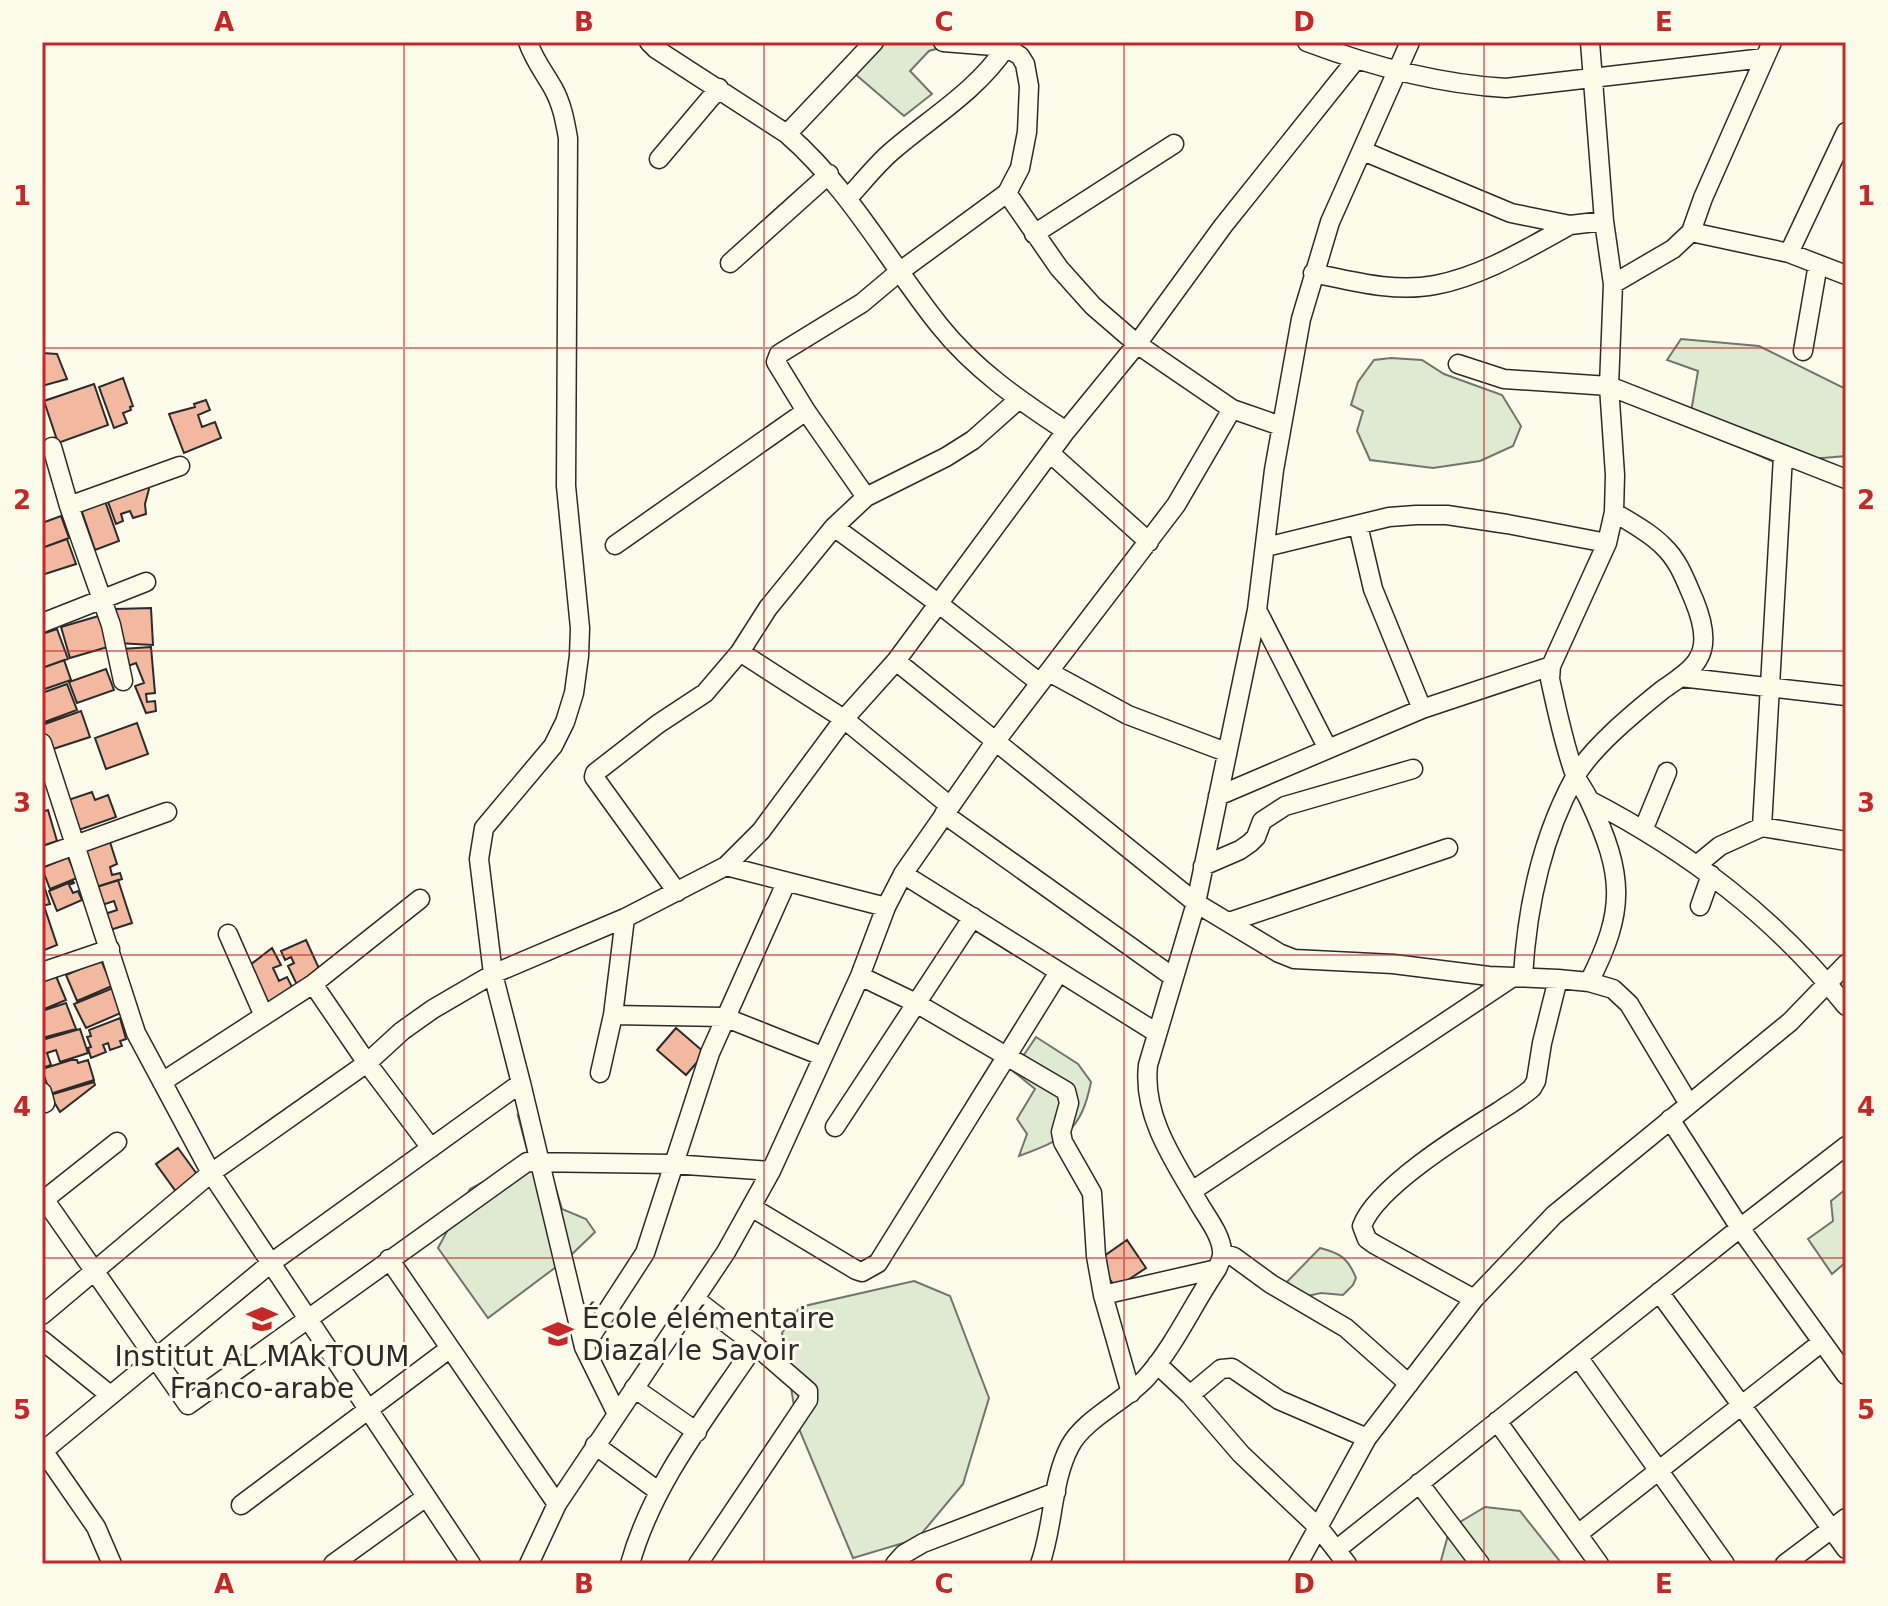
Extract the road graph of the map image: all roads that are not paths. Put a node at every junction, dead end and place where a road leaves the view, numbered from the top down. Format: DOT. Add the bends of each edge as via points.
graph roads {
  1 [pos="528,42"];
  2 [pos="649,42"];
  3 [pos="874,42"];
  4 [pos="943,42"];
  5 [pos="1307,42"];
  6 [pos="1410,42"];
  7 [pos="1590,42"];
  8 [pos="1016,46"];
  9 [pos="1768,50"];
  10 [pos="1355,61"];
  11 [pos="1399,71"];
  12 [pos="1591,78"];
  13 [pos="719,88"];
  14 [pos="1846,132"];
  15 [pos="787,134"];
  16 [pos="1174,144"];
  17 [pos="1363,151"];
  18 [pos="659,159"];
  19 [pos="829,174"];
  20 [pos="1007,193"];
  21 [pos="848,198"];
  22 [pos="1604,221"];
  23 [pos="1570,225"];
  24 [pos="1691,232"];
  25 [pos="1034,234"];
  26 [pos="1789,253"];
  27 [pos="730,263"];
  28 [pos="1818,264"];
  29 [pos="899,272"];
  30 [pos="1313,273"];
  31 [pos="1846,275"];
  32 [pos="1613,284"];
  33 [pos="1137,344"];
  34 [pos="1803,351"];
  35 [pos="1458,364"];
  36 [pos="1609,386"];
  37 [pos="1018,400"];
  38 [pos="1232,409"];
  39 [pos="806,411"];
  40 [pos="1281,426"];
  41 [pos="1066,431"];
  42 [pos="52,447"];
  43 [pos="1050,453"];
  44 [pos="1783,456"];
  45 [pos="180,466"];
  46 [pos="1846,479"];
  47 [pos="866,497"];
  48 [pos="69,506"];
  49 [pos="1614,512"];
  50 [pos="1358,525"];
  51 [pos="834,527"];
  52 [pos="1149,542"];
  53 [pos="1607,543"];
  54 [pos="615,545"];
  55 [pos="1266,547"];
  56 [pos="146,582"];
  57 [pos="101,599"];
  58 [pos="939,604"];
  59 [pos="1257,610"];
  60 [pos="42,623"];
  61 [pos="740,652"];
  62 [pos="896,661"];
  63 [pos="1551,666"];
  64 [pos="1680,677"];
  65 [pos="1045,678"];
  66 [pos="123,681"];
  67 [pos="1770,687"];
  68 [pos="1846,696"];
  69 [pos="1422,709"];
  70 [pos="844,719"];
  71 [pos="995,742"];
  72 [pos="42,743"];
  73 [pos="1328,749"];
  74 [pos="1226,752"];
  75 [pos="1413,769"];
  76 [pos="1667,772"];
  77 [pos="1576,775"];
  78 [pos="1218,796"];
  79 [pos="1589,800"];
  80 [pos="947,810"];
  81 [pos="167,812"];
  82 [pos="1762,827"];
  83 [pos="1644,828"];
  84 [pos="1846,841"];
  85 [pos="77,845"];
  86 [pos="1448,848"];
  87 [pos="42,857"];
  88 [pos="726,866"];
  89 [pos="1203,866"];
  90 [pos="1704,870"];
  91 [pos="903,874"];
  92 [pos="786,883"];
  93 [pos="677,892"];
  94 [pos="420,899"];
  95 [pos="1196,903"];
  96 [pos="1700,906"];
  97 [pos="886,907"];
  98 [pos="973,917"];
  99 [pos="625,918"];
  100 [pos="1229,922"];
  101 [pos="228,934"];
  102 [pos="110,949"];
  103 [pos="1846,964"];
  104 [pos="42,972"];
  105 [pos="1059,972"];
  106 [pos="493,974"];
  107 [pos="860,976"];
  108 [pos="1518,976"];
  109 [pos="1173,977"];
  110 [pos="1558,979"];
  111 [pos="1589,982"];
  112 [pos="313,984"];
  113 [pos="1829,984"];
  114 [pos="916,1003"];
  115 [pos="1846,1006"];
  116 [pos="613,1015"];
  117 [pos="264,1016"];
  118 [pos="724,1017"];
  119 [pos="1157,1033"];
  120 [pos="822,1056"];
  121 [pos="1007,1056"];
  122 [pos="367,1063"];
  123 [pos="600,1073"];
  124 [pos="162,1082"];
  125 [pos="521,1083"];
  126 [pos="1689,1104"];
  127 [pos="1670,1119"];
  128 [pos="835,1127"];
  129 [pos="117,1142"];
  130 [pos="1846,1146"];
  131 [pos="431,1148"];
  132 [pos="538,1161"];
  133 [pos="672,1164"];
  134 [pos="771,1171"];
  135 [pos="211,1173"];
  136 [pos="1192,1191"];
  137 [pos="43,1197"];
  138 [pos="751,1207"];
  139 [pos="1740,1228"];
  140 [pos="389,1259"];
  141 [pos="1220,1261"];
  142 [pos="271,1263"];
  143 [pos="95,1271"];
  144 [pos="1659,1292"];
  145 [pos="1103,1295"];
  146 [pos="695,1299"];
  147 [pos="1474,1299"];
  148 [pos="42,1315"];
  149 [pos="307,1318"];
  150 [pos="42,1340"];
  151 [pos="1822,1342"];
  152 [pos="755,1345"];
  153 [pos="584,1347"];
  154 [pos="449,1349"];
  155 [pos="155,1357"];
  156 [pos="1578,1357"];
  157 [pos="1157,1364"];
  158 [pos="1846,1375"];
  159 [pos="1409,1384"];
  160 [pos="634,1388"];
  161 [pos="1131,1393"];
  162 [pos="110,1395"];
  163 [pos="1190,1395"];
  164 [pos="1741,1405"];
  165 [pos="368,1409"];
  166 [pos="617,1414"];
  167 [pos="1497,1421"];
  168 [pos="697,1432"];
  169 [pos="1367,1438"];
  170 [pos="595,1445"];
  171 [pos="42,1450"];
  172 [pos="1659,1470"];
  173 [pos="1419,1483"];
  174 [pos="658,1491"];
  175 [pos="1056,1492"];
  176 [pos="426,1497"];
  177 [pos="557,1504"];
  178 [pos="241,1505"];
  179 [pos="1839,1524"];
  180 [pos="1319,1528"];
  181 [pos="1578,1534"];
  182 [pos="1846,1549"];
  183 [pos="1342,1557"];
  184 [pos="112,1564"];
  185 [pos="333,1564"];
  186 [pos="471,1564"];
  187 [pos="529,1564"];
  188 [pos="630,1564"];
  189 [pos="698,1564"];
  190 [pos="895,1564"];
  191 [pos="1040,1564"];
  192 [pos="1298,1564"];
  193 [pos="1480,1564"];
  194 [pos="1599,1564"];
  195 [pos="1725,1564"];
  196 [pos="1785,1564"];
  1 -- 106 [label="street" via="554,89 568,138 566,486 579,656 574,693 553,746 484,828 479,859"];
  2 -- 13 [label="street"];
  3 -- 15 [label="street"];
  4 -- 8 [label="street"];
  5 -- 10 [label="street"];
  6 -- 11 [label="street"];
  7 -- 12 [label="street"];
  8 -- 20 [label="street" via="1029,86 1027,132 1020,168"];
  8 -- 21 [label="street" via="890,153"];
  9 -- 12 [label="street"];
  9 -- 24 [label="street"];
  10 -- 11 [label="street"];
  10 -- 33 [label="street"];
  11 -- 12 [label="street" via="1506,88"];
  11 -- 17 [label="street"];
  12 -- 22 [label="street"];
  13 -- 15 [label="street"];
  13 -- 18 [label="street"];
  14 -- 26 [label="street"];
  15 -- 19 [label="street"];
  16 -- 25 [label="street"];
  17 -- 23 [label="street" via="1511,213"];
  17 -- 30 [label="street"];
  19 -- 21 [label="street"];
  19 -- 27 [label="street"];
  20 -- 25 [label="street"];
  20 -- 29 [label="street"];
  21 -- 29 [label="street"];
  22 -- 23 [label="street"];
  22 -- 32 [label="street"];
  23 -- 30 [label="street" via="1485,269 1434,285 1375,286"];
  24 -- 26 [label="street"];
  24 -- 32 [label="street" via="1673,249"];
  25 -- 33 [label="street" via="1073,287"];
  26 -- 28 [label="street"];
  28 -- 31 [label="street"];
  28 -- 34 [label="street"];
  29 -- 37 [label="street" via="957,346"];
  29 -- 39 [label="street" via="862,303 779,354 778,367"];
  30 -- 40 [label="street"];
  32 -- 36 [label="street"];
  33 -- 38 [label="street"];
  33 -- 41 [label="street"];
  35 -- 36 [label="street" via="1504,379"];
  36 -- 44 [label="street"];
  36 -- 49 [label="street"];
  37 -- 41 [label="street"];
  37 -- 47 [label="street" via="973,440"];
  38 -- 40 [label="street"];
  38 -- 52 [label="street"];
  39 -- 47 [label="street"];
  39 -- 54 [label="street"];
  40 -- 55 [label="street"];
  41 -- 43 [label="street"];
  42 -- 48 [label="street"];
  43 -- 52 [label="street"];
  43 -- 58 [label="street"];
  44 -- 46 [label="street"];
  44 -- 67 [label="street"];
  45 -- 48 [label="street"];
  47 -- 51 [label="street"];
  48 -- 57 [label="street"];
  49 -- 53 [label="street"];
  49 -- 64 [label="street" via="1665,547 1698,611 1703,644 1698,659"];
  50 -- 53 [label="street" via="1389,517 1447,515"];
  50 -- 55 [label="street"];
  50 -- 69 [label="street" via="1373,589"];
  51 -- 58 [label="street"];
  51 -- 61 [label="street" via="768,608"];
  52 -- 65 [label="street"];
  53 -- 63 [label="street"];
  55 -- 59 [label="street"];
  56 -- 57 [label="street"];
  57 -- 60 [label="street"];
  57 -- 66 [label="street"];
  58 -- 62 [label="street"];
  58 -- 65 [label="street"];
  59 -- 73 [label="street"];
  59 -- 74 [label="street"];
  61 -- 70 [label="street"];
  61 -- 93 [label="street" via="705,693 615,756 594,777"];
  62 -- 70 [label="street"];
  62 -- 71 [label="street"];
  63 -- 69 [label="street"];
  63 -- 77 [label="street" via="1554,697"];
  64 -- 67 [label="street"];
  64 -- 77 [label="street" via="1629,719"];
  65 -- 71 [label="street"];
  65 -- 74 [label="street"];
  67 -- 68 [label="street"];
  67 -- 82 [label="street"];
  69 -- 73 [label="street"];
  70 -- 80 [label="street"];
  70 -- 88 [label="street" via="761,831"];
  71 -- 80 [label="street"];
  71 -- 95 [label="street"];
  72 -- 85 [label="street"];
  73 -- 78 [label="street"];
  74 -- 78 [label="street"];
  75 -- 89 [label="street" via="1285,806 1262,821 1250,843"];
  76 -- 83 [label="street"];
  77 -- 79 [label="street"];
  77 -- 108 [label="street" via="1534,885"];
  78 -- 89 [label="street"];
  79 -- 83 [label="street"];
  79 -- 111 [label="street" via="1612,862 1617,898 1615,923"];
  80 -- 91 [label="street"];
  80 -- 109 [label="street"];
  81 -- 85 [label="street"];
  82 -- 84 [label="street"];
  82 -- 90 [label="street" via="1720,846"];
  83 -- 90 [label="street"];
  85 -- 87 [label="street"];
  85 -- 102 [label="street"];
  86 -- 100 [label="street"];
  88 -- 92 [label="street"];
  88 -- 93 [label="street"];
  89 -- 95 [label="street"];
  90 -- 96 [label="street"];
  90 -- 113 [label="street" via="1764,919"];
  91 -- 97 [label="street"];
  91 -- 98 [label="street"];
  92 -- 97 [label="street"];
  92 -- 118 [label="street"];
  93 -- 99 [label="street"];
  94 -- 112 [label="street"];
  95 -- 100 [label="street"];
  95 -- 109 [label="street"];
  97 -- 107 [label="street"];
  98 -- 105 [label="street"];
  98 -- 114 [label="street"];
  99 -- 106 [label="street"];
  99 -- 116 [label="street"];
  100 -- 108 [label="street" via="1294,959"];
  101 -- 117 [label="street"];
  102 -- 104 [label="street"];
  102 -- 124 [label="street" via="136,1033"];
  103 -- 113 [label="street"];
  105 -- 119 [label="street"];
  105 -- 121 [label="street"];
  106 -- 122 [label="street" via="433,1009"];
  106 -- 125 [label="street"];
  107 -- 114 [label="street"];
  107 -- 120 [label="street"];
  108 -- 110 [label="street"];
  108 -- 136 [label="street"];
  109 -- 119 [label="street"];
  110 -- 111 [label="street"];
  110 -- 147 [label="street" via="1532,1088 1385,1194 1362,1226 1374,1244"];
  111 -- 126 [label="street" via="1613,989 1629,1004"];
  112 -- 117 [label="street"];
  112 -- 122 [label="street"];
  113 -- 115 [label="street"];
  113 -- 126 [label="street"];
  114 -- 121 [label="street"];
  114 -- 128 [label="street"];
  116 -- 118 [label="street"];
  116 -- 123 [label="street"];
  117 -- 124 [label="street"];
  118 -- 120 [label="street"];
  118 -- 133 [label="street"];
  119 -- 136 [label="street" via="1146,1084 1149,1106"];
  120 -- 134 [label="street"];
  121 -- 138 [label="street" via="870,1269 856,1270"];
  121 -- 145 [label="street" via="1066,1091 1069,1103 1061,1132 1092,1193"];
  122 -- 131 [label="street"];
  122 -- 135 [label="street"];
  124 -- 135 [label="street"];
  125 -- 131 [label="street"];
  125 -- 132 [label="street"];
  126 -- 127 [label="street"];
  127 -- 139 [label="street"];
  127 -- 147 [label="street" via="1554,1215"];
  129 -- 137 [label="street"];
  130 -- 139 [label="street"];
  131 -- 142 [label="street"];
  132 -- 133 [label="street"];
  132 -- 140 [label="street" via="527,1162"];
  132 -- 153 [label="street"];
  133 -- 134 [label="street"];
  133 -- 153 [label="street" via="645,1253"];
  134 -- 138 [label="street"];
  135 -- 142 [label="street"];
  135 -- 143 [label="street"];
  136 -- 141 [label="street" via="1215,1230"];
  137 -- 143 [label="street"];
  138 -- 146 [label="street"];
  139 -- 144 [label="street"];
  139 -- 151 [label="street"];
  140 -- 149 [label="street"];
  140 -- 154 [label="street"];
  141 -- 145 [label="street"];
  141 -- 157 [label="street"];
  141 -- 159 [label="street" via="1234,1257 1346,1328"];
  142 -- 149 [label="street"];
  142 -- 155 [label="street"];
  143 -- 148 [label="street"];
  143 -- 155 [label="street"];
  144 -- 156 [label="street"];
  144 -- 164 [label="street"];
  145 -- 161 [label="street"];
  146 -- 152 [label="street"];
  146 -- 160 [label="street"];
  147 -- 159 [label="street"];
  149 -- 155 [label="street" via="188,1405"];
  149 -- 165 [label="street"];
  150 -- 162 [label="street"];
  151 -- 158 [label="street"];
  151 -- 164 [label="street"];
  152 -- 168 [label="street"];
  152 -- 189 [label="street" via="808,1391 808,1400"];
  153 -- 166 [label="street"];
  154 -- 165 [label="street"];
  154 -- 177 [label="street"];
  155 -- 162 [label="street"];
  156 -- 167 [label="street"];
  156 -- 172 [label="street"];
  157 -- 161 [label="street"];
  157 -- 163 [label="street"];
  159 -- 169 [label="street"];
  160 -- 166 [label="street"];
  160 -- 168 [label="street"];
  161 -- 175 [label="street" via="1077,1436"];
  162 -- 171 [label="street"];
  163 -- 169 [label="street" via="1221,1369 1232,1368 1279,1400"];
  163 -- 180 [label="street" via="1241,1454"];
  164 -- 172 [label="street"];
  164 -- 179 [label="street"];
  165 -- 176 [label="street"];
  165 -- 178 [label="street"];
  166 -- 170 [label="street"];
  167 -- 173 [label="street"];
  167 -- 181 [label="street"];
  168 -- 174 [label="street"];
  169 -- 180 [label="street"];
  170 -- 174 [label="street"];
  170 -- 177 [label="street"];
  171 -- 184 [label="street" via="96,1527"];
  172 -- 181 [label="street"];
  172 -- 195 [label="street"];
  173 -- 183 [label="street"];
  173 -- 193 [label="street"];
  174 -- 188 [label="street"];
  175 -- 190 [label="street" via="923,1543"];
  175 -- 191 [label="street"];
  176 -- 185 [label="street"];
  176 -- 186 [label="street"];
  177 -- 187 [label="street"];
  179 -- 182 [label="street"];
  179 -- 196 [label="street"];
  180 -- 183 [label="street"];
  180 -- 192 [label="street"];
  181 -- 194 [label="street"];
}
